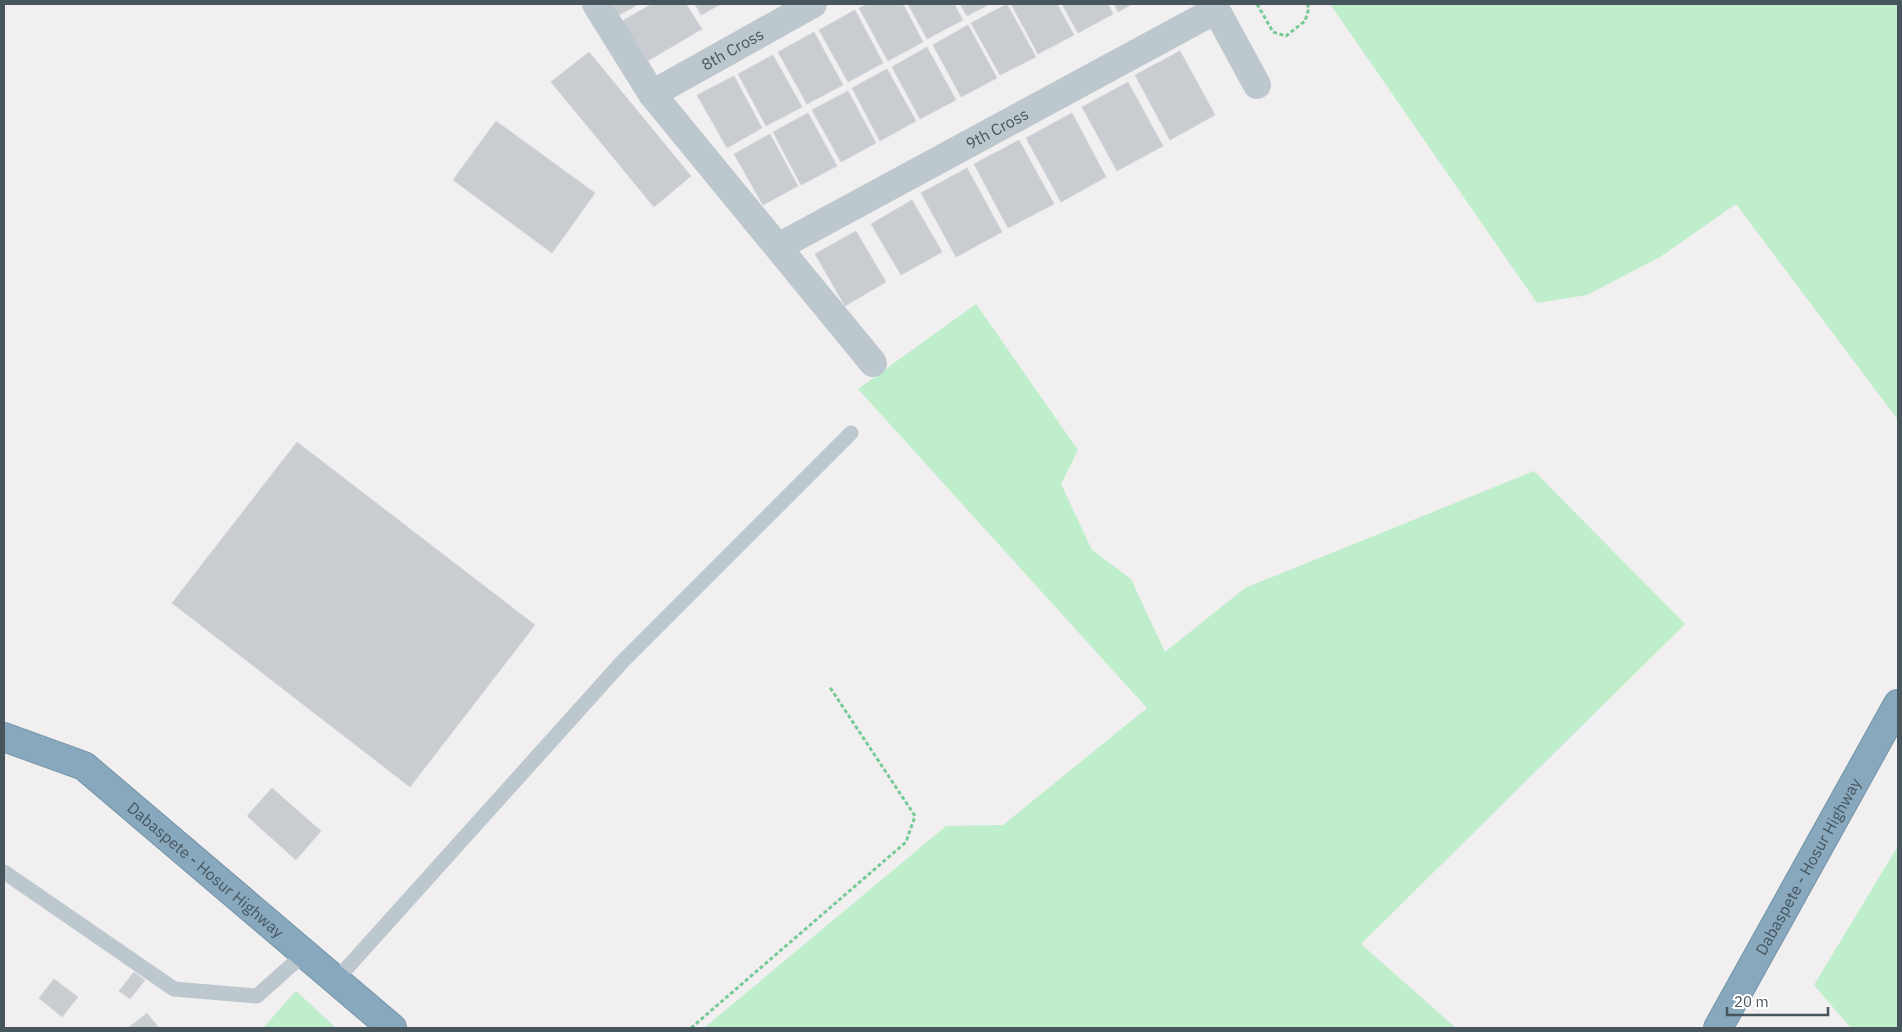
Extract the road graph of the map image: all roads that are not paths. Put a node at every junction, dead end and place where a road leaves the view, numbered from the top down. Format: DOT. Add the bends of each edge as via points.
graph roads {
  1 [pos="596,4"];
  2 [pos="813,4"];
  3 [pos="1214,7"];
  4 [pos="1257,85"];
  5 [pos="652,94"];
  6 [pos="778,247"];
  7 [pos="873,363"];
  8 [pos="851,433"];
  9 [pos="1898,704"];
  10 [pos="4,737"];
  11 [pos="4,872"];
  12 [pos="304,954"];
  13 [pos="337,979"];
  14 [pos="392,1028"];
  15 [pos="1718,1028"];
  1 -- 5 [label="street"];
  2 -- 5 [label="street, 8th Cross"];
  3 -- 4 [label="street"];
  3 -- 6 [label="street, 9th Cross"];
  5 -- 6 [label="street"];
  6 -- 7 [label="street"];
  8 -- 13 [label="lane" via="623,661"];
  9 -- 15 [label="highway, Dabaspete - Hosur Highway"];
  10 -- 12 [label="highway, Dabaspete - Hosur Highway" via="84,766"];
  11 -- 12 [label="lane" via="174,989 256,996"];
  12 -- 13 [label="highway, Dabaspete - Hosur Highway"];
  13 -- 14 [label="highway, Dabaspete - Hosur Highway"];
}
